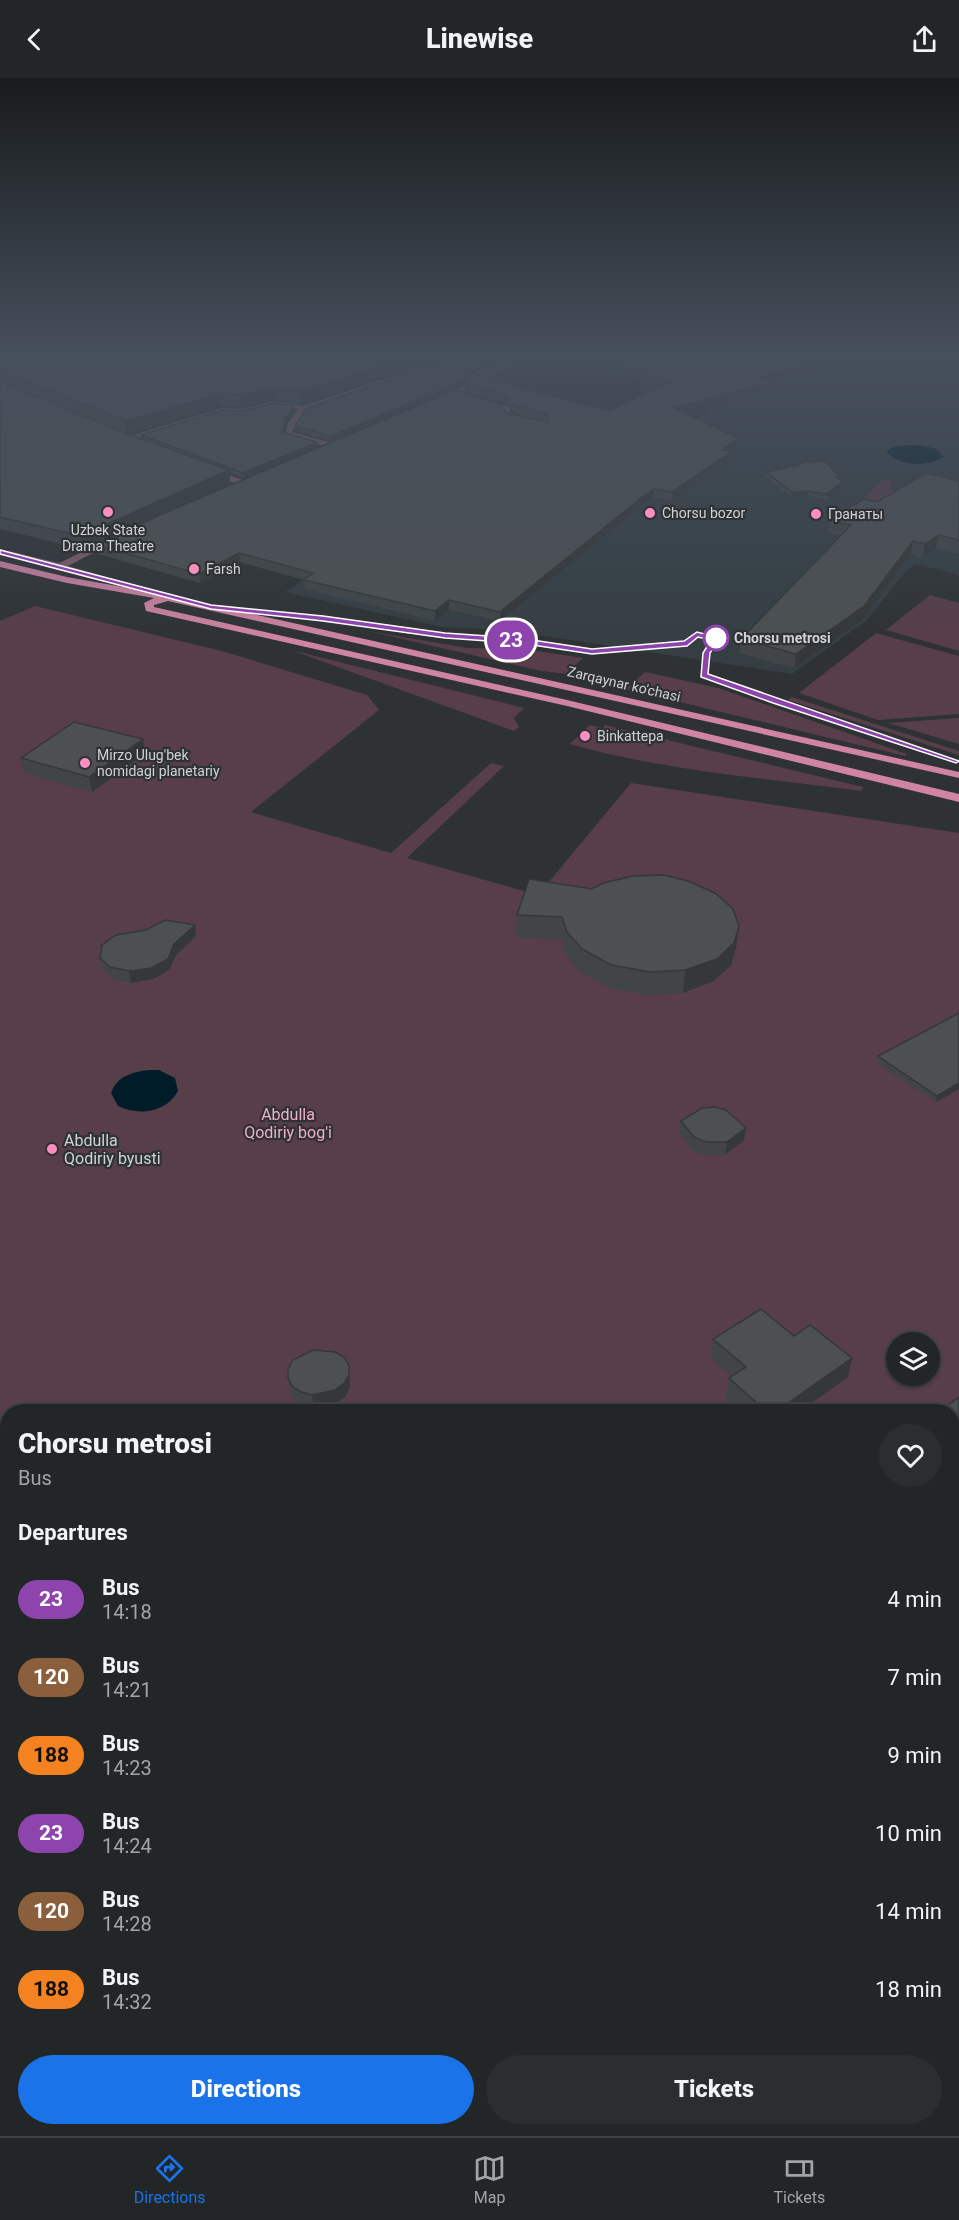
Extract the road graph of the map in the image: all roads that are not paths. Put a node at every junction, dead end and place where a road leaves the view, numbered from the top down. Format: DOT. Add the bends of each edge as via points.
graph roads {
  1 [pos="206,470"];
  2 [pos="252,479"];
  3 [pos="243,483"];
  4 [pos="231,489"];
  5 [pos="126,535"];
  6 [pos="0,552"];
  7 [pos="0,564"];
  8 [pos="60,566"];
  9 [pos="168,598"];
  10 [pos="959,775"];
  11 [pos="959,798"];
  1 -- 3 [label="street"];
  2 -- 3 [label="street"];
  3 -- 4 [label="street"];
  5 -- 8 [label="street"];
  6 -- 8 [label="street"];
  7 -- 9 [label="main road, Zarqaynar ko'chasi"];
  8 -- 9 [label="street"];
  9 -- 10 [label="main road, Zarqaynar ko'chasi"];
  9 -- 11 [label="main road, Zarqaynar ko'chasi" via="151,602 149,609 567,703"];
}
